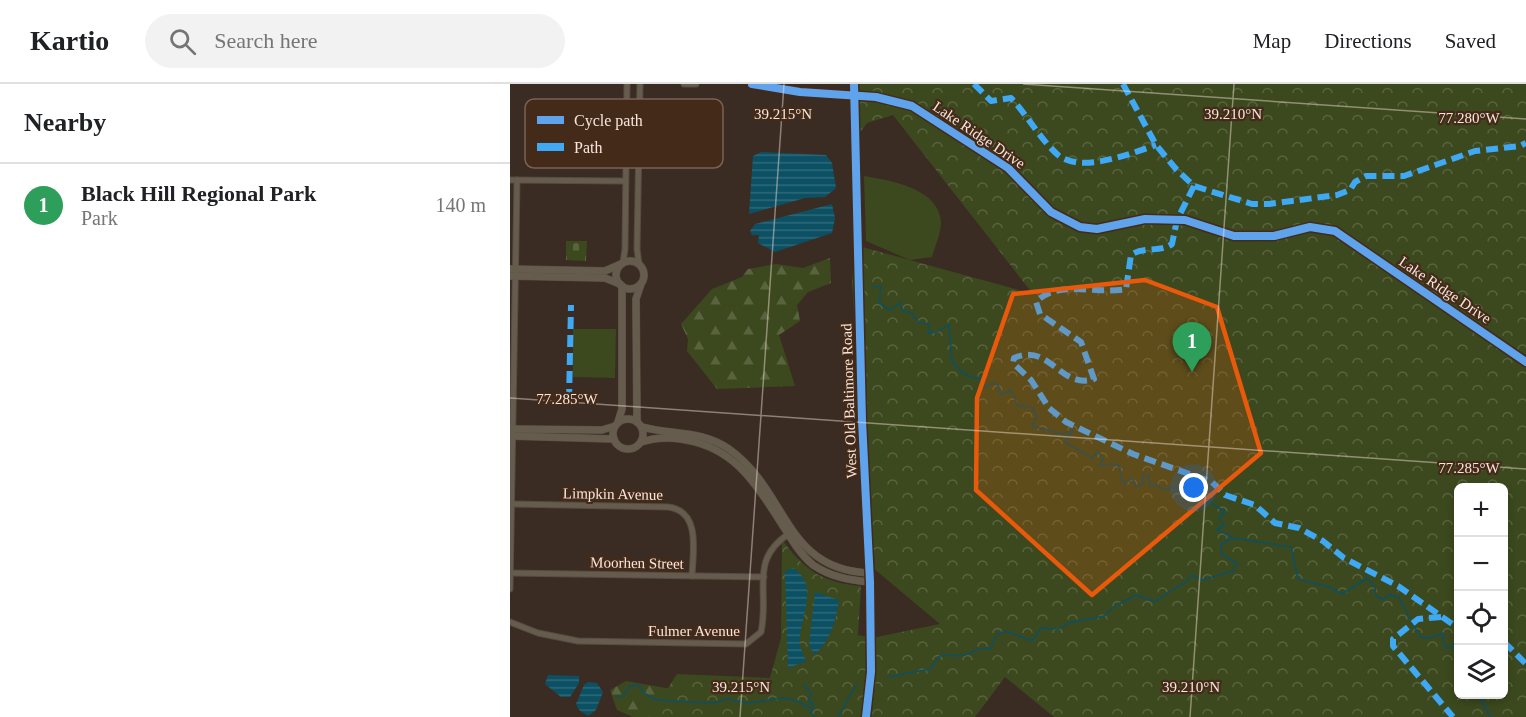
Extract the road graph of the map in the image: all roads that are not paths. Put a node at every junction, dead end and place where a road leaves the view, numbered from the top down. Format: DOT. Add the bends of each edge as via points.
graph roads {
  1 [pos="627,84"];
  2 [pos="640,84"];
  3 [pos="684,84"];
  4 [pos="696,84"];
  5 [pos="752,84"];
  6 [pos="854,84"];
  7 [pos="854,96"];
  8 [pos="627,99"];
  9 [pos="640,99"];
  10 [pos="625,168"];
  11 [pos="638,168"];
  12 [pos="513,180"];
  13 [pos="625,181"];
  14 [pos="622,263"];
  15 [pos="639,264"];
  16 [pos="513,273"];
  17 [pos="641,284"];
  18 [pos="621,285"];
  19 [pos="1526,362"];
  20 [pos="617,424"];
  21 [pos="640,424"];
  22 [pos="511,432"];
  23 [pos="614,440"];
  24 [pos="641,442"];
  25 [pos="511,504"];
  26 [pos="791,533"];
  27 [pos="510,573"];
  28 [pos="869,573"];
  29 [pos="692,576"];
  30 [pos="764,577"];
  31 [pos="870,582"];
  32 [pos="510,589"];
  33 [pos="510,622"];
  34 [pos="866,717"];
  1 -- 8 [label="street"];
  2 -- 9 [label="street"];
  3 -- 4 [label="street"];
  5 -- 7 [label="street, Lake Ridge Drive"];
  6 -- 7 [label="street, West Old Baltimore Road"];
  7 -- 19 [label="street, Lake Ridge Drive" via="899,101 925,114 1008,168 1058,218 1080,227 1097,229 1145,219 1185,220 1234,236 1274,236 1310,227 1335,231"];
  7 -- 28 [label="street, West Old Baltimore Road"];
  10 -- 13 [label="street"];
  11 -- 15 [label="street"];
  12 -- 13 [label="street"];
  12 -- 16 [label="street"];
  13 -- 14 [label="street"];
  14 -- 15 [label="street" via="631,260"];
  14 -- 16 [label="street" via="605,271"];
  14 -- 18 [label="street" via="616,272"];
  15 -- 17 [label="street" via="645,273"];
  16 -- 18 [label="street" via="605,278"];
  16 -- 22 [label="street"];
  17 -- 18 [label="street" via="630,289"];
  17 -- 21 [label="street" via="636,299"];
  18 -- 20 [label="street" via="622,399"];
  20 -- 21 [label="street" via="631,419"];
  20 -- 22 [label="street" via="602,430"];
  20 -- 23 [label="street"];
  21 -- 24 [label="street"];
  21 -- 26 [label="street" via="687,432 728,448 761,479"];
  22 -- 23 [label="street"];
  22 -- 25 [label="street"];
  23 -- 24 [label="street" via="620,447 630,449"];
  24 -- 26 [label="street" via="654,438 686,440 720,451 754,480"];
  25 -- 27 [label="street"];
  25 -- 29 [label="street, Limpkin Avenue" via="678,509 687,515 692,528"];
  26 -- 28 [label="street" via="825,564 849,572"];
  26 -- 30 [label="street, Fulmer Avenue" via="768,551"];
  26 -- 31 [label="street" via="805,557 822,570"];
  27 -- 29 [label="street, Moorhen Street"];
  27 -- 32 [label="street"];
  28 -- 31 [label="street, West Old Baltimore Road"];
  29 -- 30 [label="street, Moorhen Street"];
  30 -- 33 [label="street, Fulmer Avenue" via="761,632 746,644 578,641 538,633"];
  31 -- 34 [label="street, West Old Baltimore Road" via="871,672"];
}
